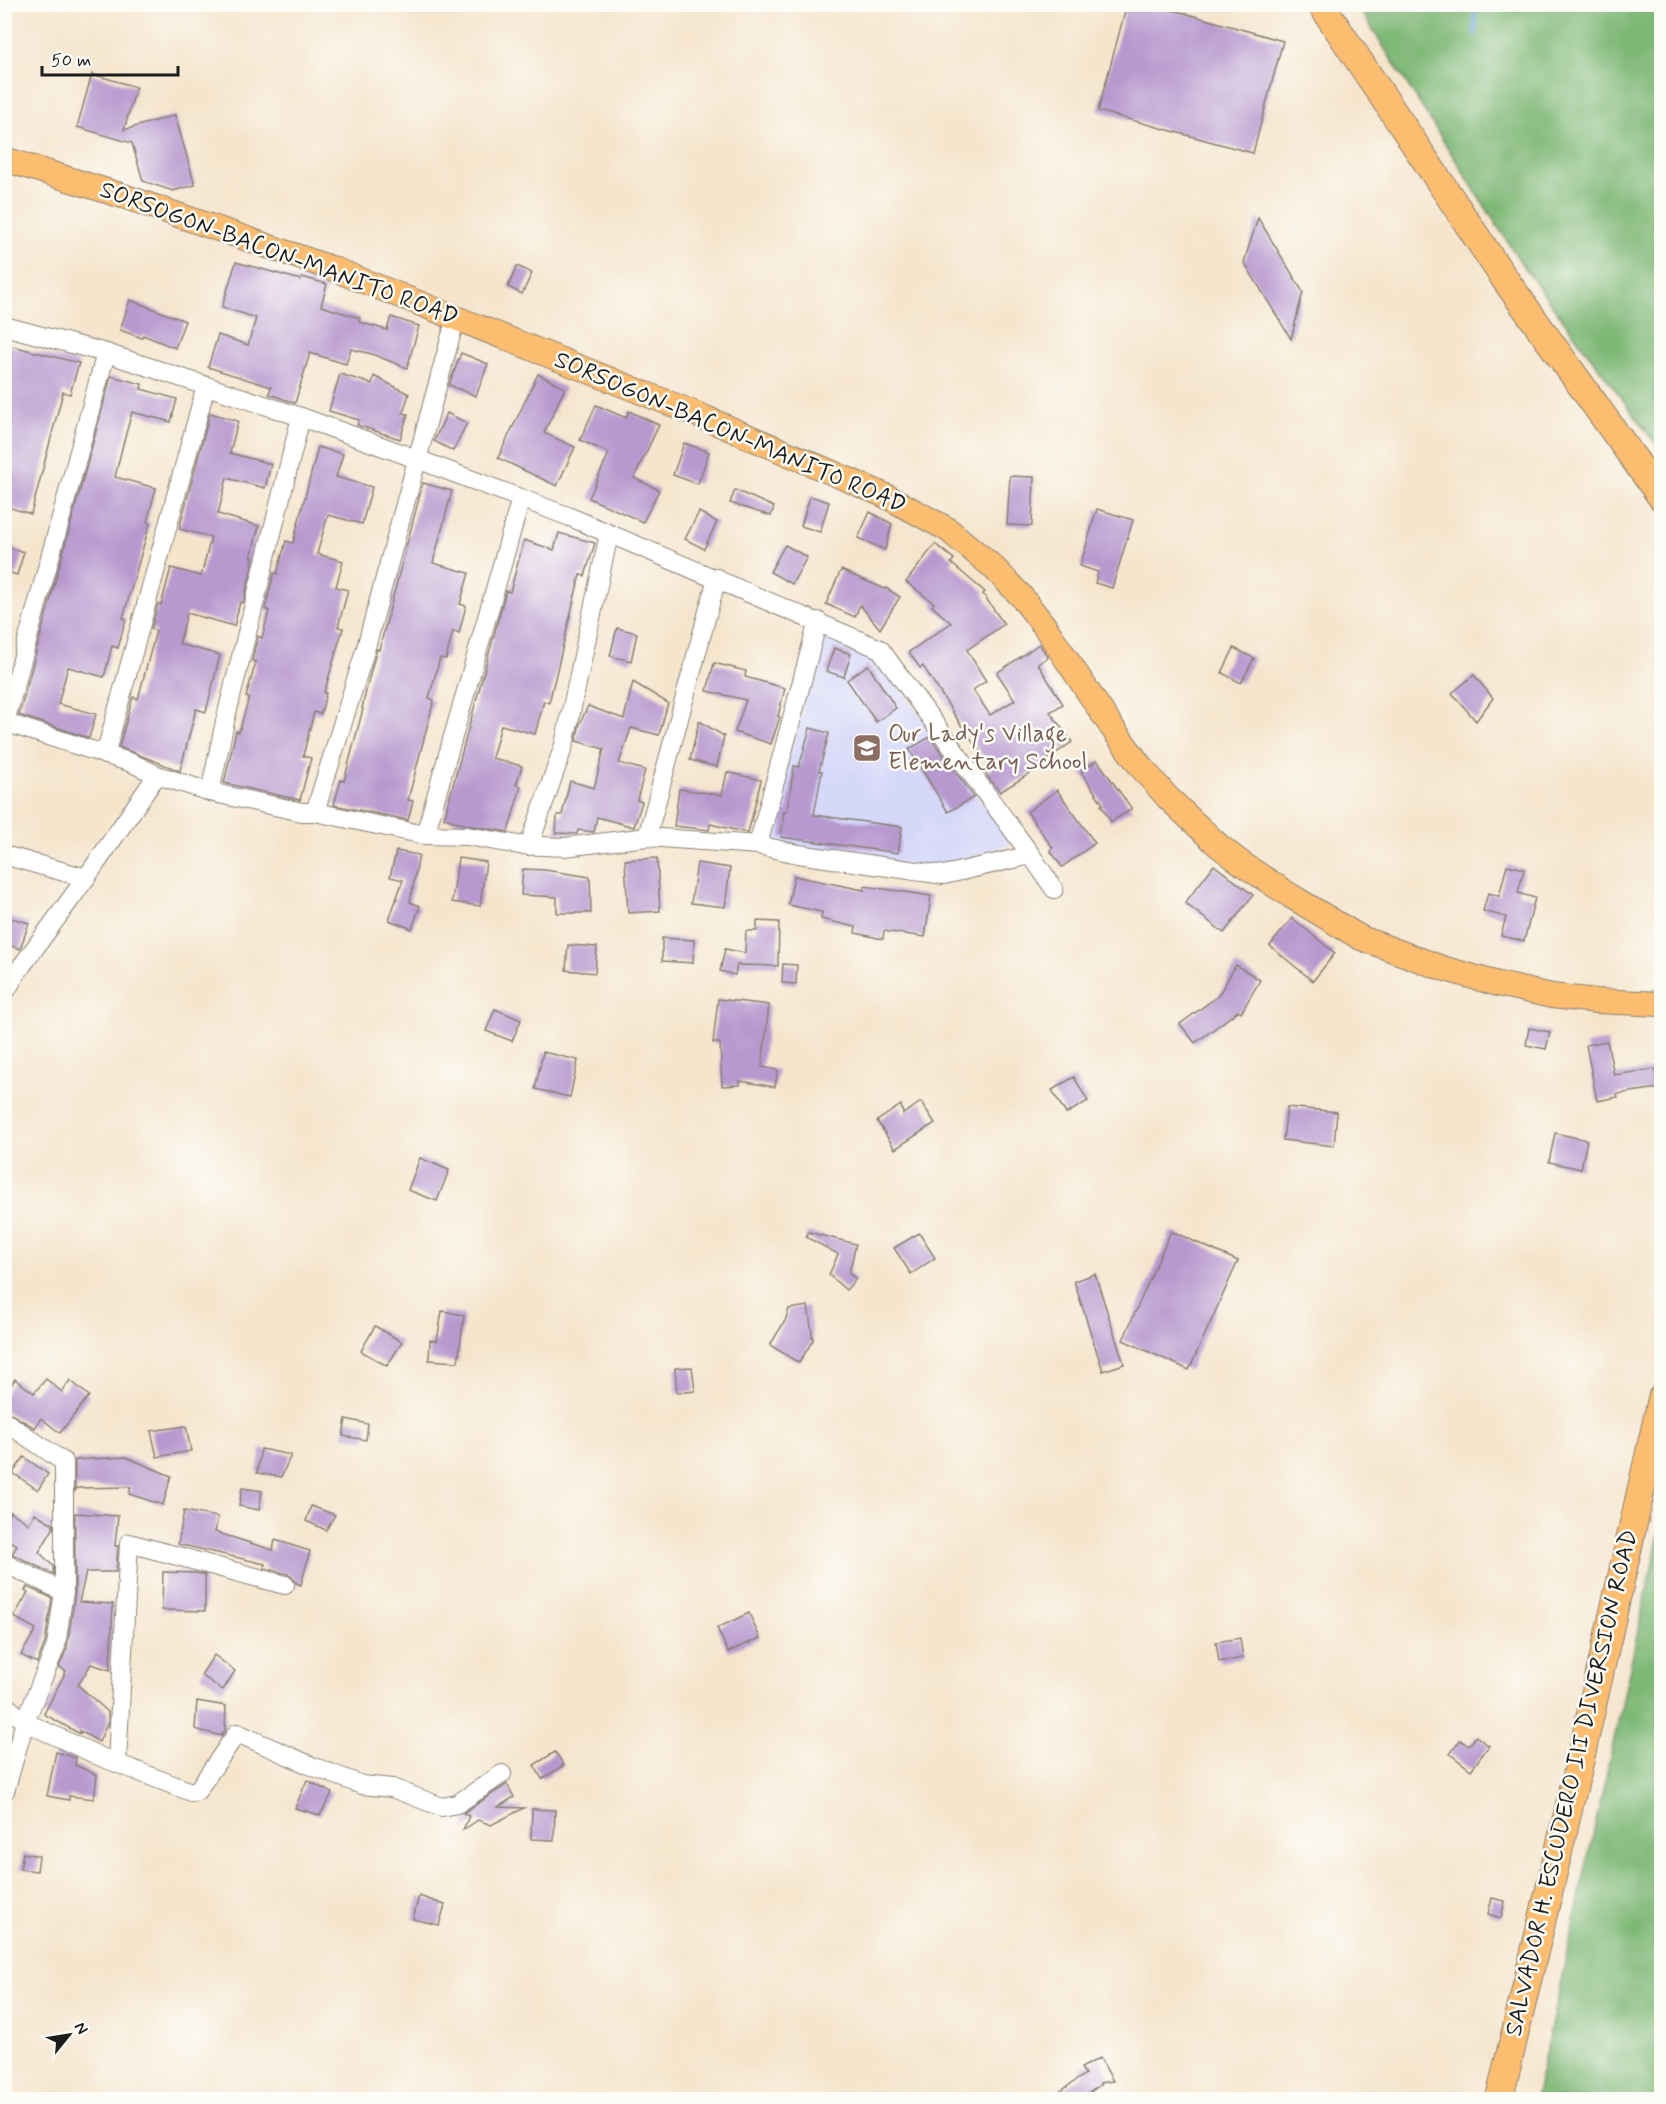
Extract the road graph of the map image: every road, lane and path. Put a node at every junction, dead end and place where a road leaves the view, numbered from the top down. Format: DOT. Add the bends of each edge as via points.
graph roads {
  1 [pos="1321,4"];
  2 [pos="4,159"];
  3 [pos="456,317"];
  4 [pos="4,326"];
  5 [pos="106,353"];
  6 [pos="206,386"];
  7 [pos="301,417"];
  8 [pos="417,459"];
  9 [pos="521,498"];
  10 [pos="1662,498"];
  11 [pos="609,534"];
  12 [pos="717,578"];
  13 [pos="818,621"];
  14 [pos="5,722"];
  15 [pos="105,755"];
  16 [pos="157,775"];
  17 [pos="210,792"];
  18 [pos="315,812"];
  19 [pos="425,835"];
  20 [pos="647,837"];
  21 [pos="758,845"];
  22 [pos="529,846"];
  23 [pos="4,855"];
  24 [pos="1031,855"];
  25 [pos="86,878"];
  26 [pos="1054,889"];
  27 [pos="11,969"];
  28 [pos="4,994"];
  29 [pos="1662,1004"];
  30 [pos="1662,1397"];
  31 [pos="4,1421"];
  32 [pos="4,1563"];
  33 [pos="285,1585"];
  34 [pos="63,1592"];
  35 [pos="4,1704"];
  36 [pos="25,1722"];
  37 [pos="117,1762"];
  38 [pos="502,1774"];
  39 [pos="5,1791"];
  40 [pos="1499,2100"];
  1 -- 10 [label="highway" via="1504,278"];
  2 -- 3 [label="main road, SORSOGON-BACON-MANITO ROAD" via="126,196"];
  3 -- 8 [label="street"];
  3 -- 29 [label="main road, SORSOGON-BACON-MANITO ROAD" via="795,455 947,529 1021,596 1141,766 1189,819 1244,865 1361,938 1442,968 1552,996"];
  4 -- 5 [label="street"];
  5 -- 6 [label="street"];
  5 -- 14 [label="street"];
  6 -- 7 [label="street"];
  6 -- 15 [label="street"];
  7 -- 8 [label="street"];
  7 -- 17 [label="street"];
  8 -- 9 [label="street"];
  8 -- 18 [label="street" via="365,651"];
  9 -- 11 [label="street"];
  9 -- 19 [label="street"];
  11 -- 12 [label="street"];
  11 -- 22 [label="street" via="564,745"];
  12 -- 13 [label="street"];
  12 -- 20 [label="street"];
  13 -- 21 [label="street"];
  13 -- 24 [label="street" via="880,649"];
  14 -- 15 [label="street"];
  15 -- 16 [label="street"];
  16 -- 17 [label="street"];
  16 -- 25 [label="street"];
  17 -- 18 [label="street"];
  18 -- 19 [label="street"];
  19 -- 22 [label="street" via="466,836"];
  20 -- 21 [label="street"];
  20 -- 22 [label="street" via="565,847"];
  21 -- 24 [label="street" via="944,875"];
  23 -- 25 [label="street"];
  24 -- 26 [label="street"];
  25 -- 27 [label="street"];
  27 -- 28 [label="street"];
  30 -- 40 [label="highway, SALVADOR H. ESCUDERO III DIVERSION ROAD"];
  31 -- 34 [label="street" via="64,1462"];
  32 -- 34 [label="street"];
  33 -- 37 [label="street" via="129,1543"];
  34 -- 36 [label="street" via="56,1646"];
  35 -- 36 [label="street"];
  36 -- 37 [label="street"];
  36 -- 39 [label="street"];
  37 -- 38 [label="street" via="197,1791 237,1732 362,1785 392,1788 442,1807 457,1804"];
}
